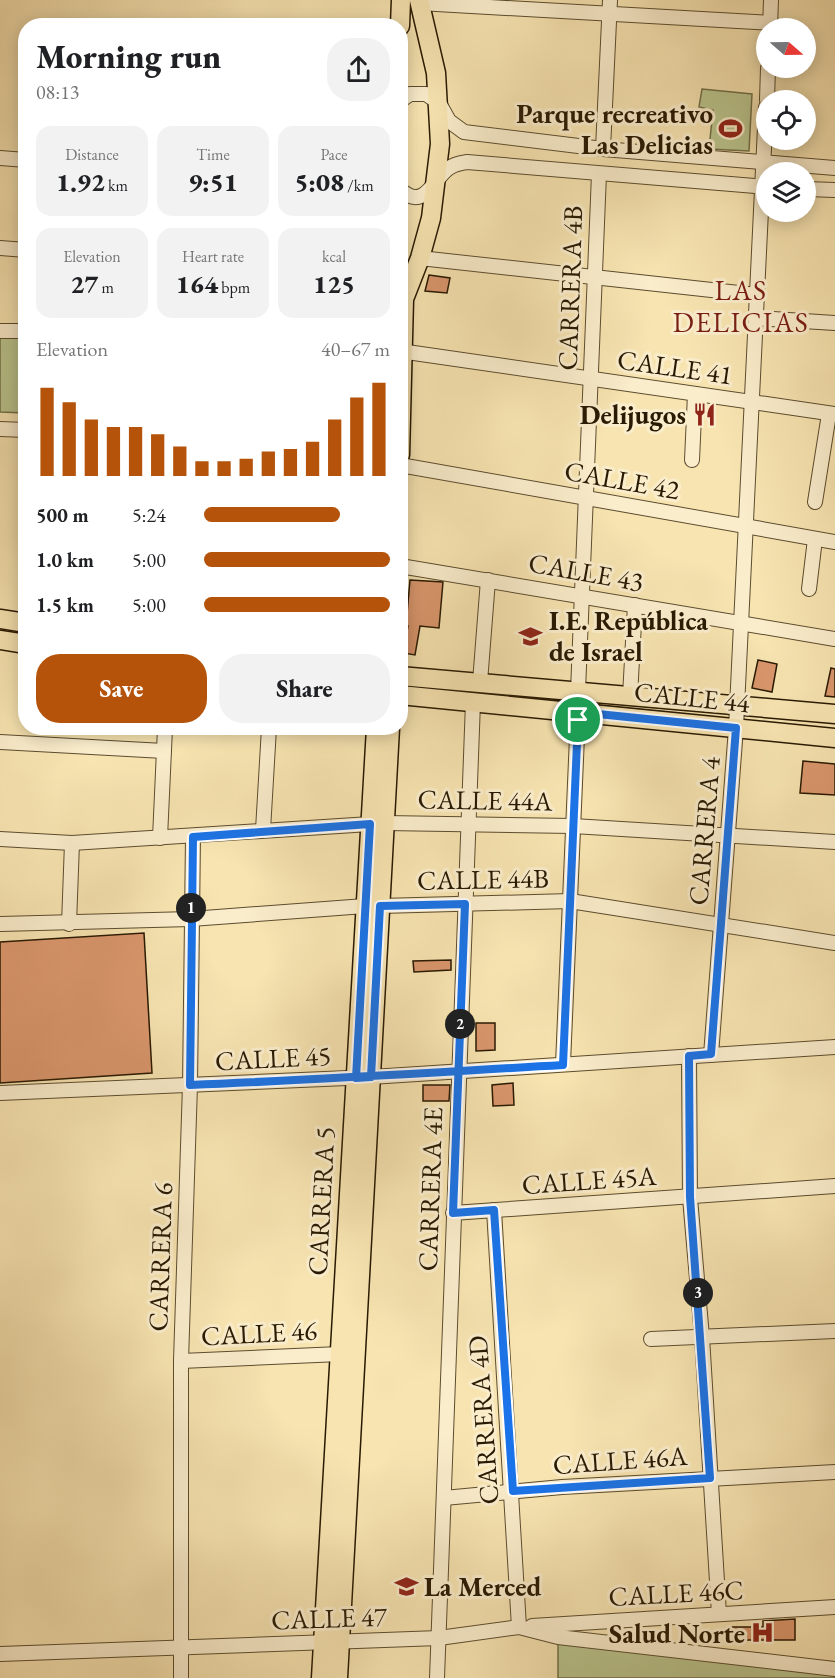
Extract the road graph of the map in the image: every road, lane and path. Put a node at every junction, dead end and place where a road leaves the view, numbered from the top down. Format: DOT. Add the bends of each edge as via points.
graph roads {
  1 [pos="610,0"];
  2 [pos="771,0"];
  3 [pos="413,1"];
  4 [pos="610,15"];
  5 [pos="404,18"];
  6 [pos="771,18"];
  7 [pos="756,25"];
  8 [pos="408,95"];
  9 [pos="440,104"];
  10 [pos="603,149"];
  11 [pos="0,158"];
  12 [pos="18,159"];
  13 [pos="756,163"];
  14 [pos="816,167"];
  15 [pos="835,168"];
  16 [pos="598,174"];
  17 [pos="437,180"];
  18 [pos="756,185"];
  19 [pos="816,189"];
  20 [pos="835,190"];
  21 [pos="408,193"];
  22 [pos="762,222"];
  23 [pos="0,248"];
  24 [pos="18,249"];
  25 [pos="420,258"];
  26 [pos="595,276"];
  27 [pos="408,289"];
  28 [pos="757,295"];
  29 [pos="756,318"];
  30 [pos="835,322"];
  31 [pos="0,331"];
  32 [pos="18,331"];
  33 [pos="408,352"];
  34 [pos="591,379"];
  35 [pos="695,394"];
  36 [pos="752,402"];
  37 [pos="832,414"];
  38 [pos="0,429"];
  39 [pos="18,430"];
  40 [pos="692,460"];
  41 [pos="408,466"];
  42 [pos="586,498"];
  43 [pos="815,502"];
  44 [pos="746,527"];
  45 [pos="815,539"];
  46 [pos="835,542"];
  47 [pos="408,567"];
  48 [pos="488,580"];
  49 [pos="809,589"];
  50 [pos="582,596"];
  51 [pos="635,605"];
  52 [pos="0,619"];
  53 [pos="18,622"];
  54 [pos="741,623"];
  55 [pos="835,639"];
  56 [pos="0,640"];
  57 [pos="18,643"];
  58 [pos="408,677"];
  59 [pos="480,682"];
  60 [pos="578,692"];
  61 [pos="408,696"];
  62 [pos="630,696"];
  63 [pos="473,702"];
  64 [pos="737,706"];
  65 [pos="578,712"];
  66 [pos="835,714"];
  67 [pos="736,728"];
  68 [pos="165,735"];
  69 [pos="269,735"];
  70 [pos="376,735"];
  71 [pos="389,735"];
  72 [pos="835,738"];
  73 [pos="0,742"];
  74 [pos="164,750"];
  75 [pos="377,824"];
  76 [pos="468,824"];
  77 [pos="573,826"];
  78 [pos="263,830"];
  79 [pos="729,835"];
  80 [pos="160,837"];
  81 [pos="193,837"];
  82 [pos="0,839"];
  83 [pos="835,842"];
  84 [pos="72,843"];
  85 [pos="570,901"];
  86 [pos="465,904"];
  87 [pos="373,906"];
  88 [pos="191,919"];
  89 [pos="0,924"];
  90 [pos="69,924"];
  91 [pos="721,925"];
  92 [pos="835,943"];
  93 [pos="835,1047"];
  94 [pos="711,1054"];
  95 [pos="689,1056"];
  96 [pos="563,1065"];
  97 [pos="459,1071"];
  98 [pos="363,1078"];
  99 [pos="190,1085"];
  100 [pos="0,1093"];
  101 [pos="835,1186"];
  102 [pos="690,1197"];
  103 [pos="494,1210"];
  104 [pos="453,1213"];
  105 [pos="835,1331"];
  106 [pos="702,1337"];
  107 [pos="651,1339"];
  108 [pos="340,1354"];
  109 [pos="181,1361"];
  110 [pos="835,1472"];
  111 [pos="710,1478"];
  112 [pos="513,1491"];
  113 [pos="444,1498"];
  114 [pos="835,1607"];
  115 [pos="719,1614"];
  116 [pos="519,1627"];
  117 [pos="439,1638"];
  118 [pos="331,1642"];
  119 [pos="182,1647"];
  120 [pos="0,1654"];
  121 [pos="835,1669"];
  122 [pos="181,1678"];
  123 [pos="321,1678"];
  124 [pos="338,1678"];
  125 [pos="437,1678"];
  1 -- 4 [label="street"];
  2 -- 6 [label="street"];
  3 -- 4 [label="street"];
  3 -- 5 [label="main road"];
  3 -- 9 [label="main road" via="431,44"];
  4 -- 7 [label="street"];
  4 -- 10 [label="street"];
  8 -- 9 [label="street" via="426,94"];
  9 -- 10 [label="street" via="449,121 464,132"];
  9 -- 17 [label="main road"];
  10 -- 13 [label="street"];
  11 -- 12 [label="street"];
  14 -- 15 [label="street"];
  16 -- 17 [label="street" via="467,162 448,168"];
  16 -- 18 [label="street"];
  16 -- 26 [label="street, CARRERA 4B"];
  17 -- 21 [label="street" via="423,195"];
  17 -- 25 [label="main road"];
  19 -- 20 [label="street"];
  22 -- 28 [label="street, CARRERA 4"];
  23 -- 24 [label="street"];
  25 -- 26 [label="street"];
  25 -- 27 [label="main road"];
  26 -- 28 [label="street"];
  26 -- 34 [label="street, CARRERA 4B"];
  28 -- 29 [label="street, CARRERA 4"];
  29 -- 30 [label="street"];
  29 -- 36 [label="street, CARRERA 4"];
  31 -- 32 [label="street"];
  33 -- 34 [label="street, CALLE 41"];
  34 -- 35 [label="street, CALLE 41"];
  34 -- 42 [label="street, CARRERA 4B"];
  35 -- 36 [label="street, CALLE 41"];
  35 -- 40 [label="street"];
  36 -- 37 [label="street, CALLE 41"];
  36 -- 44 [label="street, CARRERA 4"];
  37 -- 43 [label="street"];
  38 -- 39 [label="street"];
  41 -- 42 [label="street, CALLE 42"];
  42 -- 44 [label="street, CALLE 42"];
  42 -- 50 [label="street, CARRERA 4B"];
  44 -- 45 [label="street, CALLE 42"];
  44 -- 54 [label="street, CARRERA 4"];
  45 -- 46 [label="street, CALLE 42"];
  45 -- 49 [label="street"];
  47 -- 48 [label="street, CALLE 43"];
  48 -- 50 [label="street, CALLE 43"];
  48 -- 59 [label="street"];
  50 -- 51 [label="street, CALLE 43"];
  50 -- 60 [label="street, CARRERA 4B"];
  51 -- 54 [label="street, CALLE 43"];
  51 -- 62 [label="street"];
  52 -- 53 [label="main road"];
  54 -- 55 [label="street, CALLE 43"];
  54 -- 64 [label="street, CARRERA 4"];
  56 -- 57 [label="main road"];
  58 -- 59 [label="main road, CALLE 44"];
  59 -- 60 [label="main road, CALLE 44"];
  60 -- 62 [label="main road, CALLE 44"];
  61 -- 63 [label="main road, CALLE 44"];
  62 -- 64 [label="main road, CALLE 44"];
  63 -- 65 [label="main road, CALLE 44"];
  63 -- 76 [label="street, CARRERA 4E"];
  64 -- 66 [label="main road, CALLE 44"];
  64 -- 67 [label="street, CARRERA 4"];
  65 -- 67 [label="main road, CALLE 44"];
  65 -- 77 [label="street"];
  67 -- 72 [label="main road, CALLE 44"];
  67 -- 79 [label="street, CARRERA 4"];
  68 -- 74 [label="street"];
  69 -- 78 [label="street"];
  70 -- 75 [label="main road, CARRERA 5"];
  71 -- 75 [label="main road, CARRERA 5"];
  73 -- 74 [label="street"];
  74 -- 80 [label="street"];
  75 -- 76 [label="street, CALLE 44A"];
  75 -- 78 [label="street, CALLE 44A"];
  75 -- 87 [label="main road, CARRERA 5"];
  76 -- 77 [label="street, CALLE 44A"];
  76 -- 86 [label="street, CARRERA 4E"];
  77 -- 79 [label="street, CALLE 44A"];
  77 -- 85 [label="street"];
  78 -- 81 [label="street, CALLE 44A"];
  79 -- 83 [label="street, CALLE 44A"];
  79 -- 91 [label="street, CARRERA 4"];
  80 -- 81 [label="street, CALLE 44A"];
  80 -- 84 [label="street, CALLE 44A"];
  81 -- 88 [label="street, CARRERA 6"];
  82 -- 84 [label="street, CALLE 44A"];
  84 -- 90 [label="street"];
  85 -- 86 [label="street, CALLE 44B"];
  85 -- 91 [label="street, CALLE 44B"];
  85 -- 96 [label="street"];
  86 -- 87 [label="street, CALLE 44B"];
  86 -- 97 [label="street, CARRERA 4E"];
  87 -- 88 [label="street, CALLE 44B"];
  87 -- 98 [label="main road, CARRERA 5"];
  88 -- 90 [label="street, CALLE 44B"];
  88 -- 99 [label="street, CARRERA 6"];
  89 -- 90 [label="street, CALLE 44B"];
  91 -- 92 [label="street, CALLE 44B"];
  91 -- 94 [label="street, CARRERA 4"];
  93 -- 94 [label="street, CALLE 45"];
  94 -- 95 [label="street, CALLE 45"];
  95 -- 96 [label="street, CALLE 45"];
  95 -- 102 [label="street"];
  96 -- 97 [label="street, CALLE 45"];
  97 -- 98 [label="street, CALLE 45"];
  97 -- 104 [label="street, CARRERA 4E"];
  98 -- 99 [label="street, CALLE 45"];
  98 -- 108 [label="main road, CARRERA 5"];
  98 -- 118 [label="main road, CARRERA 5"];
  99 -- 100 [label="street, CALLE 45"];
  99 -- 109 [label="street, CARRERA 6"];
  101 -- 102 [label="street, CALLE 45A"];
  102 -- 103 [label="street, CALLE 45A"];
  102 -- 106 [label="street"];
  103 -- 104 [label="street, CALLE 45A"];
  103 -- 112 [label="street, CARRERA 4D"];
  104 -- 113 [label="street, CARRERA 4E"];
  105 -- 106 [label="street"];
  106 -- 107 [label="street"];
  106 -- 111 [label="street"];
  108 -- 109 [label="street, CALLE 46"];
  108 -- 118 [label="main road, CARRERA 5"];
  109 -- 119 [label="street, CARRERA 6"];
  110 -- 111 [label="street, CALLE 46A"];
  111 -- 112 [label="street, CALLE 46A"];
  111 -- 115 [label="street"];
  112 -- 113 [label="street, CALLE 46A"];
  112 -- 116 [label="street, CARRERA 4D"];
  113 -- 117 [label="street, CARRERA 4E"];
  114 -- 115 [label="street, CALLE 46C"];
  115 -- 116 [label="street, CALLE 46C"];
  116 -- 117 [label="street, CALLE 47"];
  116 -- 121 [label="street, CALLE 47" via="558,1638"];
  117 -- 118 [label="street, CALLE 47"];
  117 -- 125 [label="street, CARRERA 4E"];
  118 -- 119 [label="street, CALLE 47"];
  118 -- 123 [label="main road, CARRERA 5"];
  118 -- 124 [label="main road, CARRERA 5"];
  119 -- 120 [label="street, CALLE 47"];
  119 -- 122 [label="street, CARRERA 6"];
}
